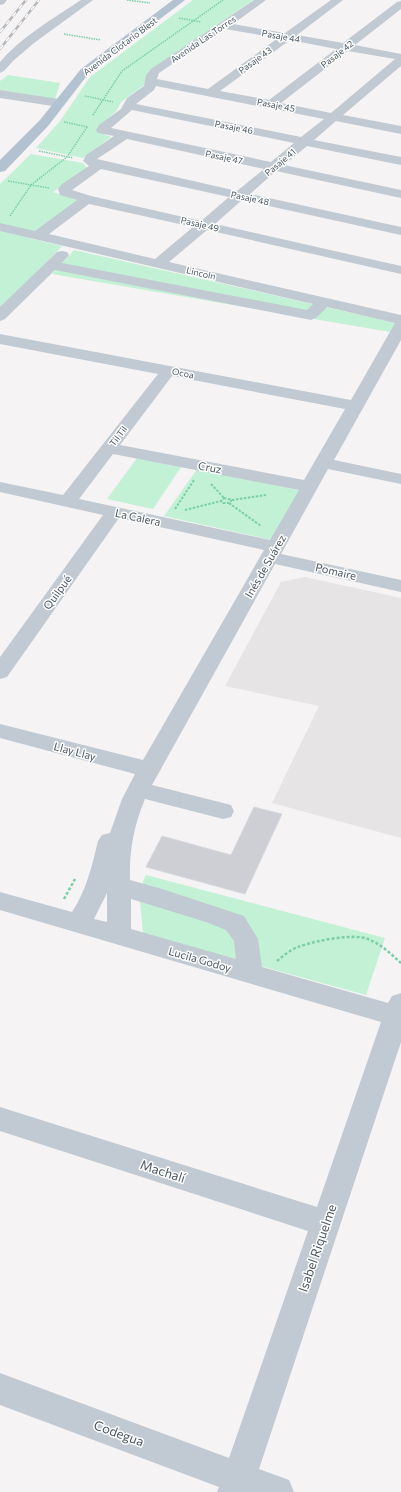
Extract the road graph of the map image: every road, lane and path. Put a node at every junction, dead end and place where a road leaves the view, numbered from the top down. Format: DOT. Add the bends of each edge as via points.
graph roads {
  1 [pos="2,0"];
  2 [pos="88,0"];
  3 [pos="180,0"];
  4 [pos="261,0"];
  5 [pos="338,0"];
  6 [pos="0,2"];
  7 [pos="78,3"];
  8 [pos="401,4"];
  9 [pos="161,14"];
  10 [pos="223,25"];
  11 [pos="44,31"];
  12 [pos="288,37"];
  13 [pos="122,44"];
  14 [pos="346,47"];
  15 [pos="401,58"];
  16 [pos="0,70"];
  17 [pos="151,81"];
  18 [pos="67,92"];
  19 [pos="210,92"];
  20 [pos="0,94"];
  21 [pos="59,103"];
  22 [pos="272,104"];
  23 [pos="129,106"];
  24 [pos="333,116"];
  25 [pos="48,118"];
  26 [pos="102,130"];
  27 [pos="401,130"];
  28 [pos="123,136"];
  29 [pos="304,141"];
  30 [pos="21,147"];
  31 [pos="401,161"];
  32 [pos="94,163"];
  33 [pos="273,167"];
  34 [pos="0,168"];
  35 [pos="8,181"];
  36 [pos="64,191"];
  37 [pos="401,194"];
  38 [pos="239,195"];
  39 [pos="87,199"];
  40 [pos="204,225"];
  41 [pos="0,227"];
  42 [pos="401,231"];
  43 [pos="37,236"];
  44 [pos="72,244"];
  45 [pos="158,264"];
  46 [pos="51,265"];
  47 [pos="401,270"];
  48 [pos="192,271"];
  49 [pos="171,288"];
  50 [pos="323,302"];
  51 [pos="0,316"];
  52 [pos="401,320"];
  53 [pos="401,326"];
  54 [pos="3,344"];
  55 [pos="168,371"];
  56 [pos="356,406"];
  57 [pos="109,448"];
  58 [pos="323,463"];
  59 [pos="196,478"];
  60 [pos="401,479"];
  61 [pos="210,482"];
  62 [pos="310,487"];
  63 [pos="0,488"];
  64 [pos="224,498"];
  65 [pos="221,501"];
  66 [pos="67,502"];
  67 [pos="229,503"];
  68 [pos="114,512"];
  69 [pos="266,529"];
  70 [pos="273,552"];
  71 [pos="401,586"];
  72 [pos="0,672"];
  73 [pos="0,731"];
  74 [pos="150,770"];
  75 [pos="134,797"];
  76 [pos="223,811"];
  77 [pos="118,886"];
  78 [pos="0,901"];
  79 [pos="77,924"];
  80 [pos="118,935"];
  81 [pos="401,963"];
  82 [pos="254,974"];
  83 [pos="400,1012"];
  84 [pos="0,1119"];
  85 [pos="325,1223"];
  86 [pos="0,1389"];
  87 [pos="236,1485"];
  88 [pos="277,1492"];
  1 -- 6 [label="street"];
  2 -- 7 [label="street"];
  3 -- 9 [label="main road, Avenida Clotario Blest"];
  4 -- 10 [label="street, Avenida Las Torres"];
  5 -- 12 [label="street, Pasaje 43"];
  7 -- 11 [label="street"];
  8 -- 14 [label="street, Pasaje 42"];
  9 -- 10 [label="path"];
  9 -- 13 [label="main road, Avenida Clotario Blest"];
  10 -- 12 [label="street, Pasaje 44"];
  10 -- 17 [label="street, Avenida Las Torres" via="155,71"];
  11 -- 13 [label="path"];
  11 -- 16 [label="street" via="19,50"];
  12 -- 14 [label="street, Pasaje 44"];
  12 -- 19 [label="street, Pasaje 43"];
  13 -- 18 [label="main road, Avenida Clotario Blest" via="85,71"];
  14 -- 15 [label="street, Pasaje 44"];
  14 -- 22 [label="street, Pasaje 42"];
  15 -- 24 [label="street, Pasaje 41"];
  17 -- 19 [label="street, Pasaje 45"];
  17 -- 23 [label="street, Avenida Las Torres" via="150,87 131,101"];
  18 -- 21 [label="main road, Avenida Clotario Blest"];
  18 -- 23 [label="path"];
  19 -- 22 [label="street, Pasaje 45"];
  20 -- 21 [label="street"];
  21 -- 25 [label="main road, Avenida Clotario Blest"];
  22 -- 24 [label="street, Pasaje 45"];
  23 -- 26 [label="street, Avenida Las Torres"];
  23 -- 29 [label="street, Pasaje 46"];
  24 -- 27 [label="street, Pasaje 45"];
  24 -- 29 [label="street, Pasaje 41"];
  25 -- 26 [label="path"];
  25 -- 30 [label="main road, Avenida Clotario Blest"];
  26 -- 28 [label="street, Pasaje 47"];
  28 -- 32 [label="street" via="91,158"];
  28 -- 33 [label="street, Pasaje 47"];
  29 -- 31 [label="street, Pasaje 46"];
  29 -- 33 [label="street, Pasaje 41"];
  30 -- 32 [label="path"];
  30 -- 34 [label="main road, Avenida Clotario Blest"];
  32 -- 36 [label="street"];
  32 -- 38 [label="street, Pasaje 48"];
  33 -- 37 [label="street, Pasaje 47"];
  33 -- 38 [label="street, Pasaje 41"];
  35 -- 36 [label="path"];
  36 -- 39 [label="street, Pasaje 49"];
  38 -- 40 [label="street, Pasaje 41"];
  38 -- 42 [label="street, Pasaje 48"];
  39 -- 40 [label="street, Pasaje 49"];
  39 -- 43 [label="street"];
  40 -- 45 [label="street, Pasaje 41"];
  40 -- 47 [label="street, Pasaje 49"];
  41 -- 43 [label="street, Lincoln"];
  43 -- 44 [label="street, Lincoln"];
  44 -- 45 [label="street, Lincoln"];
  44 -- 46 [label="street"];
  45 -- 48 [label="street, Lincoln"];
  46 -- 49 [label="street"];
  46 -- 51 [label="street"];
  48 -- 49 [label="street"];
  48 -- 50 [label="street, Lincoln"];
  49 -- 50 [label="street" via="310,315"];
  50 -- 52 [label="street, Lincoln"];
  53 -- 56 [label="street, Inés de Suárez"];
  54 -- 55 [label="street, Ocoa"];
  55 -- 56 [label="street, Ocoa"];
  55 -- 57 [label="street, Til Til"];
  56 -- 58 [label="street, Inés de Suárez"];
  57 -- 62 [label="street, Cruz"];
  57 -- 66 [label="street, Til Til"];
  58 -- 60 [label="street"];
  58 -- 62 [label="street, Inés de Suárez"];
  59 -- 65 [label="path" via="173,513"];
  61 -- 64 [label="path"];
  62 -- 70 [label="street, Inés de Suárez"];
  63 -- 66 [label="street, La Calera"];
  64 -- 65 [label="path"];
  64 -- 67 [label="path" via="232,500"];
  65 -- 67 [label="path"];
  66 -- 68 [label="street, La Calera"];
  67 -- 69 [label="path"];
  68 -- 70 [label="street, La Calera"];
  68 -- 72 [label="street, Quilpué"];
  70 -- 71 [label="street, Pomaire"];
  70 -- 74 [label="street, Inés de Suárez"];
  73 -- 74 [label="street, Llay Llay"];
  74 -- 75 [label="street, Inés de Suárez"];
  75 -- 76 [label="street"];
  75 -- 77 [label="street, Inés de Suárez" via="119,844"];
  75 -- 79 [label="street, Inés de Suárez" via="114,831 94,898"];
  77 -- 80 [label="street, Inés de Suárez" via="121,911"];
  77 -- 82 [label="street" via="235,923 246,939"];
  78 -- 79 [label="street, Lucila Godoy"];
  79 -- 80 [label="street, Lucila Godoy"];
  80 -- 82 [label="street, Lucila Godoy"];
  81 -- 82 [label="path" via="376,942 364,937 354,937 297,948"];
  82 -- 83 [label="street, Lucila Godoy"];
  83 -- 85 [label="street, Isabel Riquelme"];
  84 -- 85 [label="street, Machalí"];
  85 -- 87 [label="street, Isabel Riquelme"];
  86 -- 87 [label="street, Codegua"];
  87 -- 88 [label="street, Codegua"];
}
